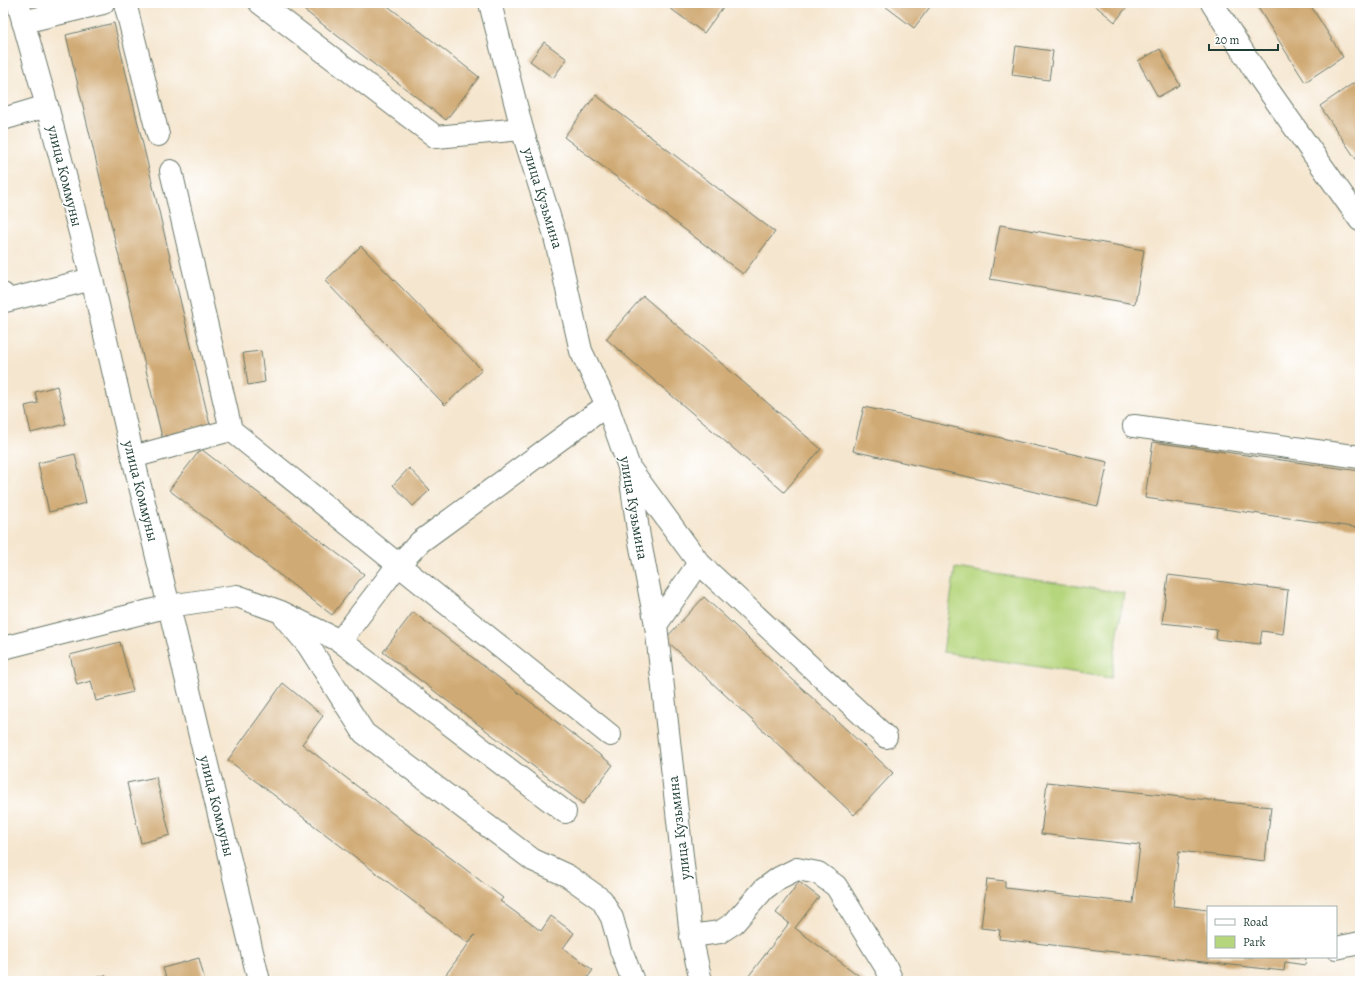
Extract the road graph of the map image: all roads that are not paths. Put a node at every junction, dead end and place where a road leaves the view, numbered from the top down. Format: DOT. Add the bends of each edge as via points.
graph roads {
  1 [pos="102,3"];
  2 [pos="125,3"];
  3 [pos="260,3"];
  4 [pos="490,3"];
  5 [pos="1212,3"];
  6 [pos="20,13"];
  7 [pos="47,106"];
  8 [pos="3,119"];
  9 [pos="522,129"];
  10 [pos="158,135"];
  11 [pos="171,171"];
  12 [pos="1360,220"];
  13 [pos="92,279"];
  14 [pos="3,294"];
  15 [pos="607,405"];
  16 [pos="1134,426"];
  17 [pos="231,430"];
  18 [pos="132,457"];
  19 [pos="1360,457"];
  20 [pos="629,468"];
  21 [pos="699,563"];
  22 [pos="398,565"];
  23 [pos="169,606"];
  24 [pos="281,612"];
  25 [pos="656,625"];
  26 [pos="340,641"];
  27 [pos="3,648"];
  28 [pos="610,735"];
  29 [pos="886,737"];
  30 [pos="565,812"];
  31 [pos="691,936"];
  32 [pos="1360,943"];
  33 [pos="1337,948"];
  34 [pos="261,979"];
  35 [pos="633,981"];
  36 [pos="701,981"];
  37 [pos="892,981"];
  1 -- 6 [label="street"];
  2 -- 10 [label="street"];
  3 -- 9 [label="street" via="436,137"];
  4 -- 9 [label="street, улица Кузьмина"];
  5 -- 12 [label="street" via="1257,74"];
  6 -- 7 [label="street, улица Коммуны"];
  7 -- 8 [label="street"];
  7 -- 13 [label="street, улица Коммуны"];
  9 -- 15 [label="street, улица Кузьмина" via="554,232 581,350"];
  11 -- 17 [label="street"];
  13 -- 14 [label="street" via="5,301"];
  13 -- 18 [label="street, улица Коммуны"];
  15 -- 20 [label="street, улица Кузьмина"];
  15 -- 22 [label="street" via="420,542"];
  16 -- 19 [label="street"];
  17 -- 18 [label="street"];
  17 -- 22 [label="street"];
  18 -- 23 [label="street, улица Коммуны"];
  20 -- 21 [label="street"];
  20 -- 25 [label="street, улица Кузьмина"];
  21 -- 25 [label="street"];
  21 -- 29 [label="street"];
  22 -- 26 [label="street"];
  22 -- 28 [label="street"];
  23 -- 24 [label="street" via="237,596"];
  23 -- 27 [label="street"];
  23 -- 34 [label="street, улица Коммуны"];
  24 -- 26 [label="street"];
  24 -- 35 [label="street" via="308,645 364,733 533,860 568,876 602,900 612,918"];
  25 -- 31 [label="street, улица Кузьмина"];
  26 -- 30 [label="street"];
  31 -- 36 [label="street, улица Кузьмина"];
  31 -- 37 [label="street" via="720,932 734,923 764,889 797,869 818,873 836,886"];
  32 -- 33 [label="street"];
}
